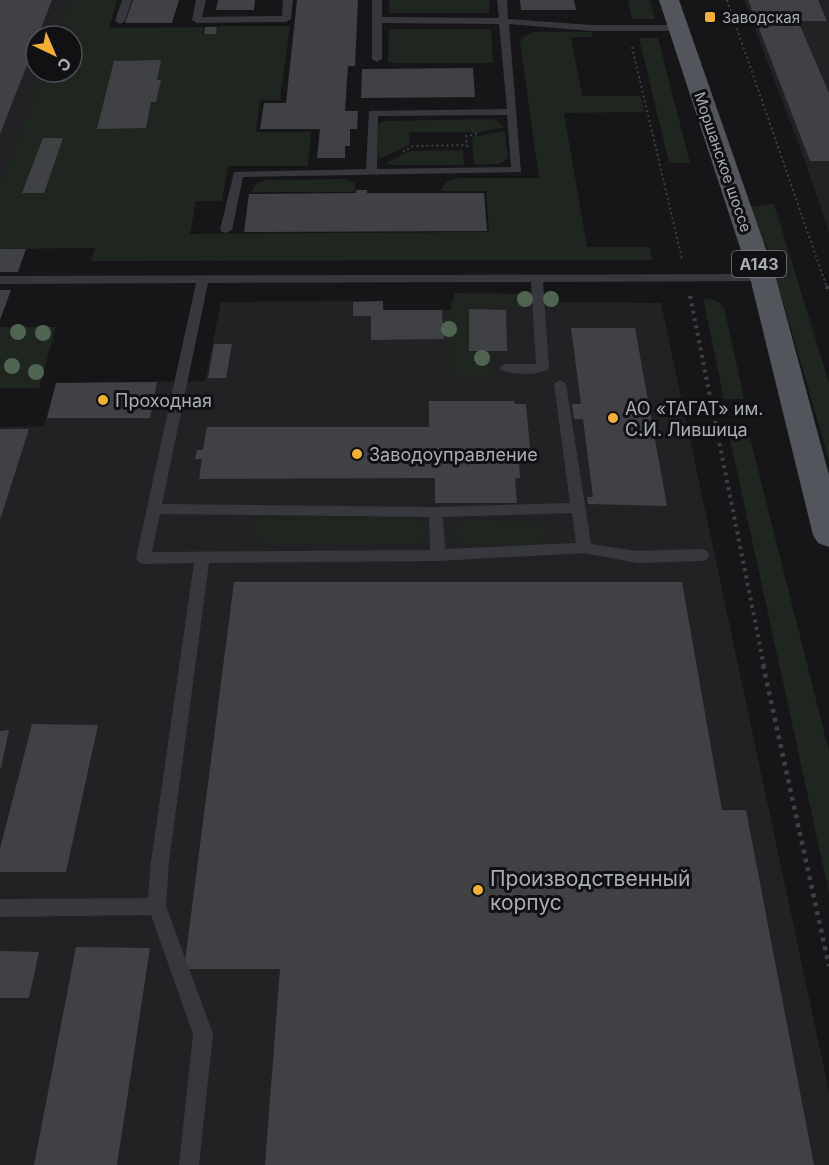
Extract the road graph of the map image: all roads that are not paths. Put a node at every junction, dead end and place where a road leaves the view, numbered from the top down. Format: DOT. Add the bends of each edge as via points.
graph roads {
  1 [pos="127,0"];
  2 [pos="201,0"];
  3 [pos="288,0"];
  4 [pos="377,0"];
  5 [pos="502,0"];
  6 [pos="669,0"];
  7 [pos="377,20"];
  8 [pos="120,21"];
  9 [pos="503,21"];
  10 [pos="677,28"];
  11 [pos="377,59"];
  12 [pos="512,112"];
  13 [pos="371,173"];
  14 [pos="226,230"];
  15 [pos="537,278"];
  16 [pos="764,278"];
  17 [pos="202,279"];
  18 [pos="0,280"];
  19 [pos="505,368"];
  20 [pos="560,384"];
  21 [pos="578,508"];
  22 [pos="153,509"];
  23 [pos="436,512"];
  24 [pos="829,535"];
  25 [pos="584,548"];
  26 [pos="438,555"];
  27 [pos="702,555"];
  28 [pos="202,558"];
  29 [pos="157,906"];
  30 [pos="0,908"];
  31 [pos="189,1165"];
  1 -- 8 [label="lane"];
  2 -- 3 [label="lane" via="197,20 286,19"];
  4 -- 7 [label="lane"];
  5 -- 9 [label="lane"];
  6 -- 10 [label="main road, Моршанское шоссе / А143"];
  7 -- 9 [label="lane"];
  7 -- 11 [label="lane"];
  9 -- 10 [label="lane" via="591,28"];
  9 -- 12 [label="lane"];
  10 -- 16 [label="main road, Моршанское шоссе / А143"];
  12 -- 13 [label="lane" via="373,113"];
  12 -- 13 [label="lane" via="517,170"];
  13 -- 14 [label="lane" via="238,174"];
  15 -- 16 [label="lane"];
  15 -- 17 [label="lane"];
  15 -- 19 [label="lane" via="543,368"];
  16 -- 24 [label="main road, Моршанское шоссе / А143"];
  17 -- 18 [label="lane"];
  17 -- 22 [label="lane"];
  20 -- 21 [label="lane"];
  21 -- 23 [label="lane"];
  21 -- 25 [label="lane"];
  22 -- 23 [label="lane"];
  22 -- 28 [label="lane" via="143,558"];
  23 -- 26 [label="lane"];
  25 -- 26 [label="lane"];
  25 -- 27 [label="lane" via="637,557"];
  26 -- 28 [label="lane"];
  28 -- 29 [label="lane"];
  29 -- 30 [label="lane"];
  29 -- 31 [label="lane" via="202,1034"];
}
